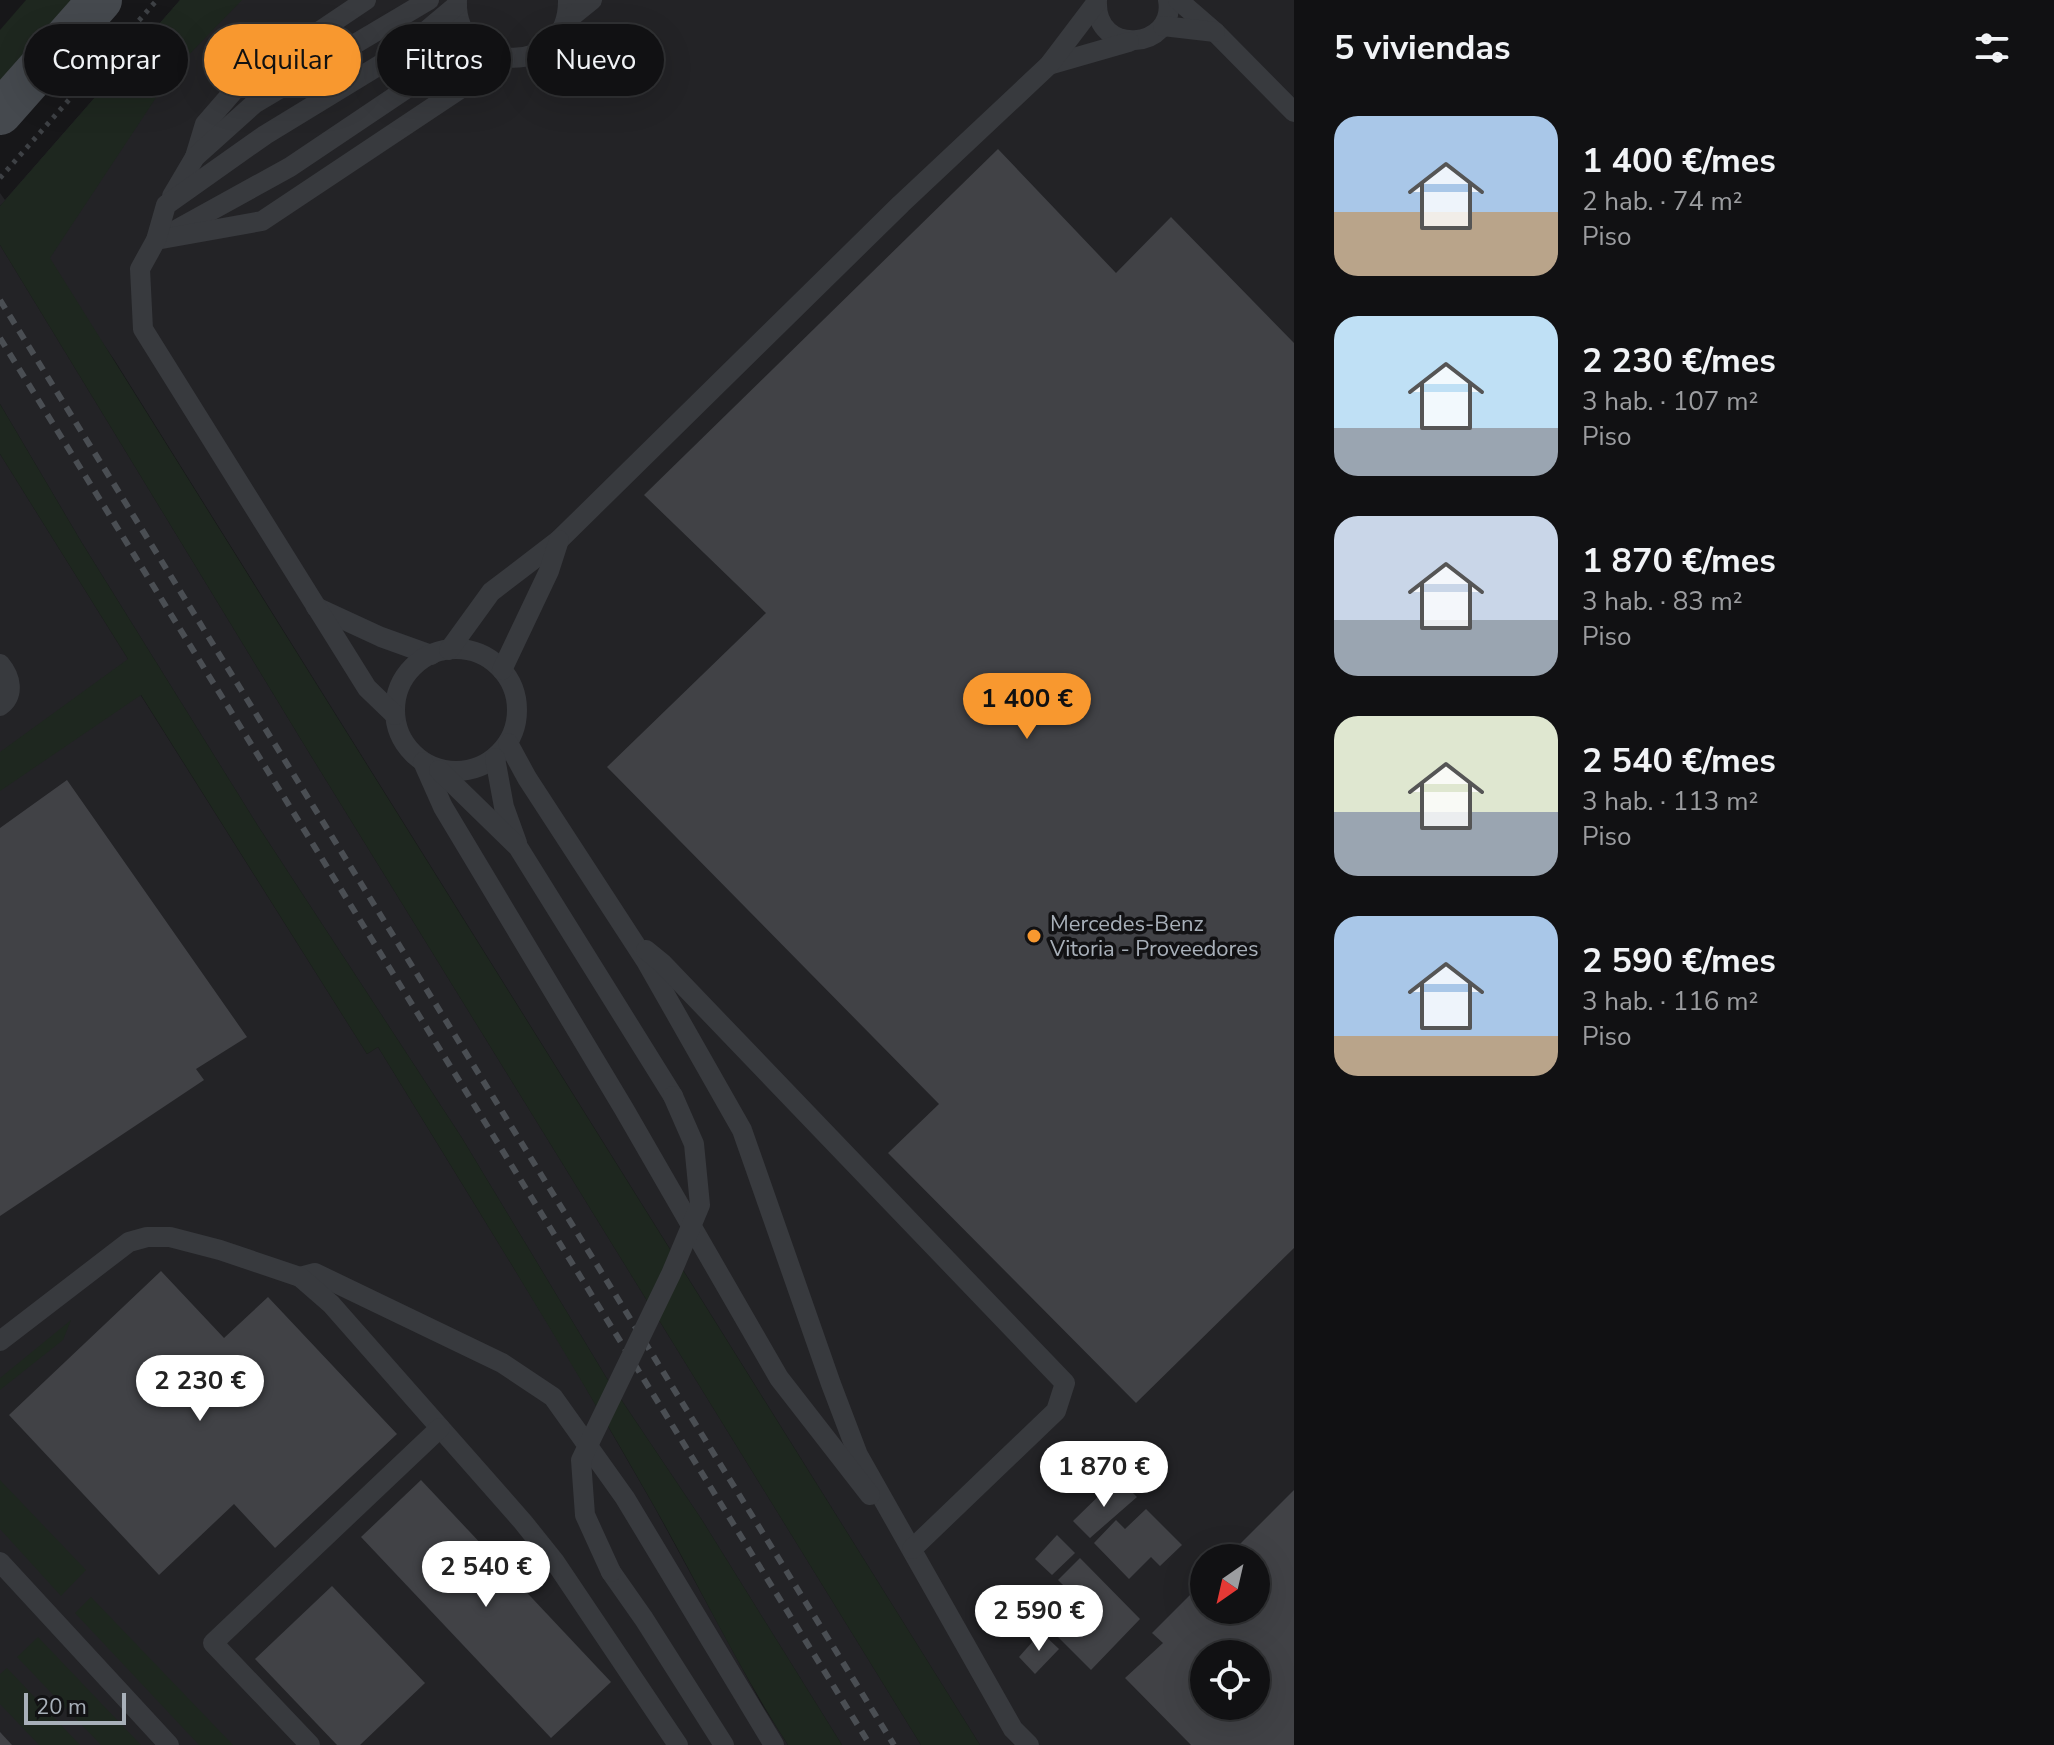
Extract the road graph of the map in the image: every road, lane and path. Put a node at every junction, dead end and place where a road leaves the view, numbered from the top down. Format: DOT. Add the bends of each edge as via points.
graph roads {
  1 [pos="100,0"];
  2 [pos="157,0"];
  3 [pos="366,0"];
  4 [pos="429,0"];
  5 [pos="568,0"];
  6 [pos="592,0"];
  7 [pos="1168,0"];
  8 [pos="1178,0"];
  9 [pos="1096,1"];
  10 [pos="457,2"];
  11 [pos="566,21"];
  12 [pos="461,24"];
  13 [pos="1163,26"];
  14 [pos="1215,32"];
  15 [pos="1129,42"];
  16 [pos="511,57"];
  17 [pos="1049,65"];
  18 [pos="396,96"];
  19 [pos="439,96"];
  20 [pos="1294,112"];
  21 [pos="0,113"];
  22 [pos="195,157"];
  23 [pos="0,178"];
  24 [pos="166,205"];
  25 [pos="156,240"];
  26 [pos="559,540"];
  27 [pos="316,607"];
  28 [pos="440,652"];
  29 [pos="0,664"];
  30 [pos="502,670"];
  31 [pos="0,706"];
  32 [pos="395,715"];
  33 [pos="501,751"];
  34 [pos="431,766"];
  35 [pos="518,847"];
  36 [pos="629,936"];
  37 [pos="300,1277"];
  38 [pos="0,1341"];
  39 [pos="440,1428"];
  40 [pos="912,1549"];
  41 [pos="2,1569"];
  42 [pos="169,1745"];
  43 [pos="310,1745"];
  44 [pos="678,1745"];
  45 [pos="724,1745"];
  46 [pos="774,1745"];
  47 [pos="1029,1745"];
  1 -- 21 [label="main road"];
  2 -- 23 [label="path"];
  3 -- 22 [label="lane" via="238,86 205,124"];
  4 -- 22 [label="lane" via="254,104"];
  5 -- 11 [label="lane"];
  6 -- 11 [label="lane"];
  7 -- 13 [label="lane"];
  8 -- 14 [label="lane"];
  9 -- 15 [label="lane" via="1099,21 1111,35"];
  9 -- 17 [label="lane"];
  10 -- 12 [label="lane"];
  10 -- 24 [label="lane" via="401,52 265,135"];
  11 -- 16 [label="lane" via="542,51"];
  13 -- 14 [label="lane"];
  13 -- 15 [label="lane" via="1149,38"];
  14 -- 20 [label="lane"];
  15 -- 17 [label="lane"];
  17 -- 26 [label="lane"];
  18 -- 25 [label="lane" via="290,167"];
  19 -- 25 [label="lane" via="262,221"];
  22 -- 24 [label="lane"];
  24 -- 25 [label="lane"];
  25 -- 27 [label="lane" via="140,269 143,329"];
  26 -- 28 [label="lane" via="491,592"];
  26 -- 30 [label="lane"];
  27 -- 28 [label="lane" via="381,637"];
  27 -- 32 [label="lane" via="367,688"];
  28 -- 30 [label="lane" via="468,650"];
  28 -- 32 [label="lane" via="415,664 403,679"];
  29 -- 31 [label="lane" via="11,688"];
  30 -- 33 [label="lane" via="517,706 516,726"];
  32 -- 34 [label="lane" via="409,749"];
  33 -- 34 [label="lane" via="478,768"];
  33 -- 35 [label="lane" via="504,807"];
  33 -- 36 [label="lane" via="527,778"];
  34 -- 35 [label="lane"];
  34 -- 40 [label="lane" via="443,807 779,1378"];
  35 -- 45 [label="lane, bridge" via="673,1096 694,1144 700,1205 581,1460 585,1515 611,1572"];
  36 -- 40 [label="lane" via="742,1130 858,1455"];
  36 -- 40 [label="lane" via="662,963 1065,1383 1056,1411"];
  37 -- 38 [label="lane" via="220,1250 170,1237 147,1237 129,1242"];
  37 -- 39 [label="lane" via="331,1304"];
  37 -- 46 [label="lane" via="315,1273 502,1363 553,1397 625,1498"];
  39 -- 43 [label="lane" via="213,1643"];
  39 -- 44 [label="lane" via="555,1562"];
  40 -- 47 [label="lane" via="1013,1729"];
  41 -- 42 [label="lane"];
}
